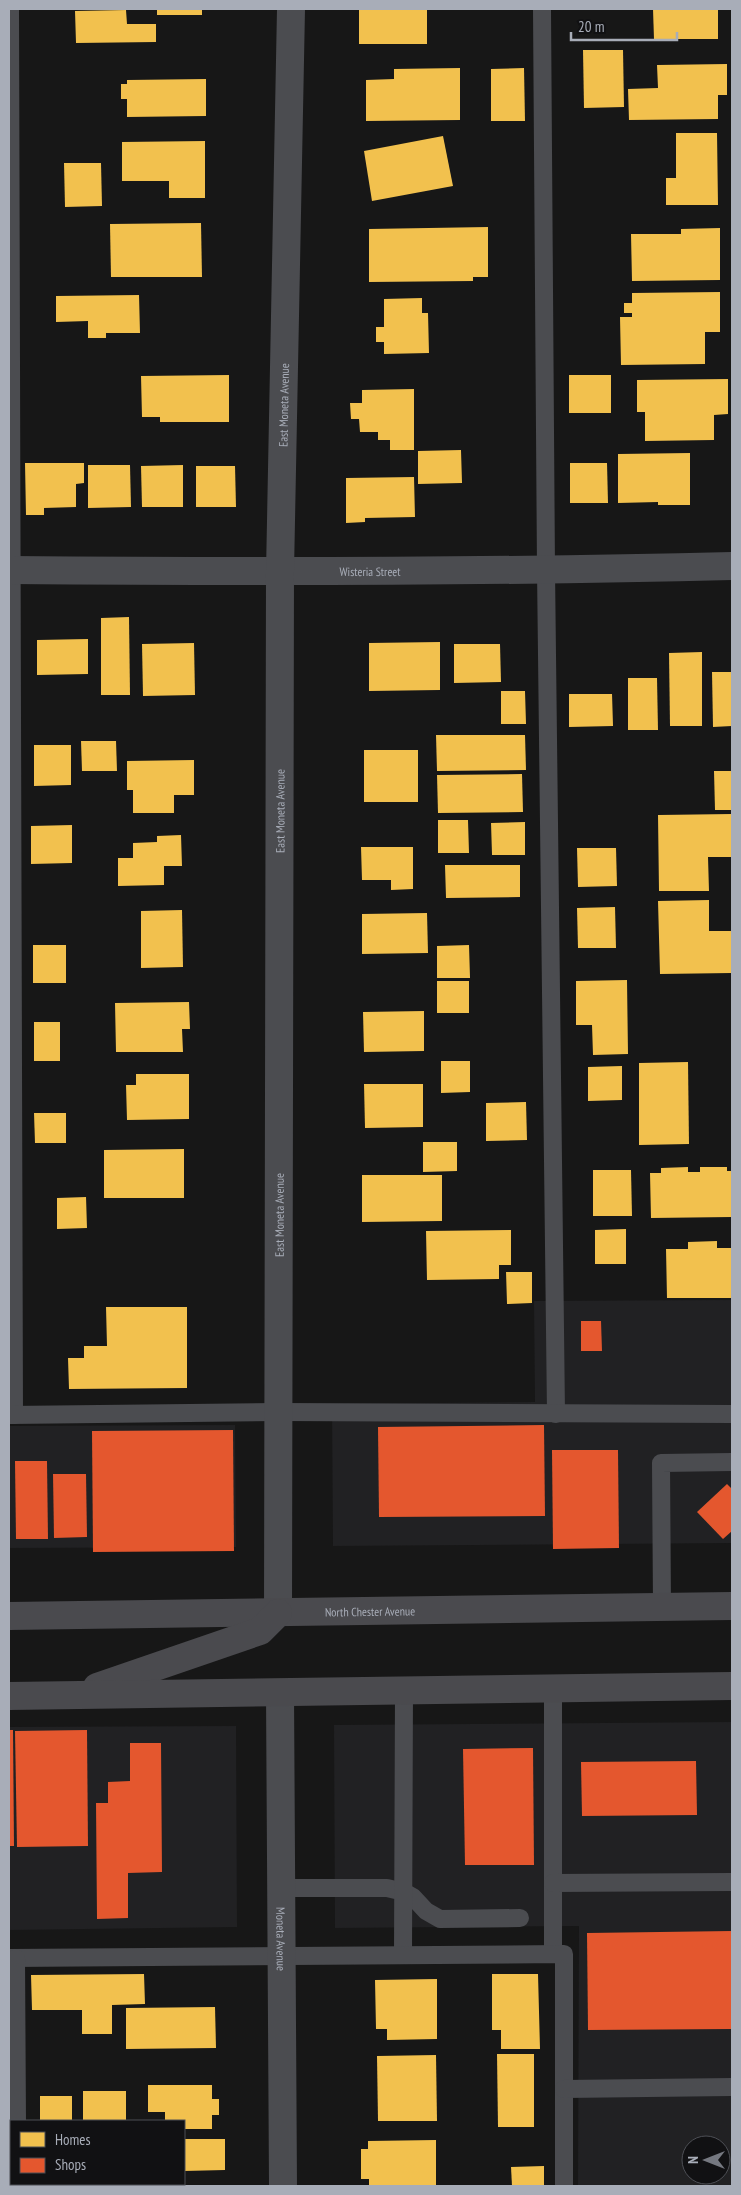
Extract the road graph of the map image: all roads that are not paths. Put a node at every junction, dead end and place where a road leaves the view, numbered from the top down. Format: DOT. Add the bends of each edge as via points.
graph roads {
  1 [pos="10,9"];
  2 [pos="291,9"];
  3 [pos="542,9"];
  4 [pos="732,566"];
  5 [pos="10,570"];
  6 [pos="546,570"];
  7 [pos="280,572"];
  8 [pos="278,1412"];
  9 [pos="556,1414"];
  10 [pos="732,1414"];
  11 [pos="12,1415"];
  12 [pos="732,1462"];
  13 [pos="732,1606"];
  14 [pos="662,1607"];
  15 [pos="278,1613"];
  16 [pos="9,1616"];
  17 [pos="732,1686"];
  18 [pos="553,1688"];
  19 [pos="404,1691"];
  20 [pos="280,1693"];
  21 [pos="74,1695"];
  22 [pos="9,1696"];
  23 [pos="732,1882"];
  24 [pos="553,1883"];
  25 [pos="281,1888"];
  26 [pos="404,1892"];
  27 [pos="520,1918"];
  28 [pos="553,1954"];
  29 [pos="281,1956"];
  30 [pos="403,1956"];
  31 [pos="12,1958"];
  32 [pos="732,2087"];
  33 [pos="564,2090"];
  34 [pos="17,2120"];
  35 [pos="283,2186"];
  36 [pos="564,2186"];
  1 -- 5 [label="lane"];
  2 -- 7 [label="street, East Moneta Avenue"];
  3 -- 6 [label="lane"];
  4 -- 6 [label="street, Wisteria Street"];
  5 -- 7 [label="street, Wisteria Street"];
  5 -- 11 [label="lane"];
  6 -- 7 [label="street, Wisteria Street"];
  6 -- 9 [label="lane"];
  7 -- 8 [label="street, East Moneta Avenue"];
  8 -- 9 [label="lane"];
  8 -- 11 [label="lane"];
  8 -- 15 [label="street, East Moneta Avenue"];
  9 -- 10 [label="lane"];
  12 -- 14 [label="lane" via="661,1464"];
  13 -- 14 [label="main road, North Chester Avenue"];
  14 -- 15 [label="main road, North Chester Avenue"];
  15 -- 16 [label="main road, North Chester Avenue"];
  15 -- 21 [label="main road" via="260,1631"];
  17 -- 18 [label="main road"];
  18 -- 19 [label="main road"];
  18 -- 24 [label="lane"];
  19 -- 20 [label="main road"];
  19 -- 26 [label="lane"];
  20 -- 21 [label="main road"];
  20 -- 25 [label="street, Moneta Avenue"];
  21 -- 22 [label="main road"];
  23 -- 24 [label="lane"];
  24 -- 28 [label="lane"];
  25 -- 26 [label="lane" via="387,1888"];
  25 -- 29 [label="street, Moneta Avenue"];
  26 -- 27 [label="lane" via="440,1919"];
  26 -- 30 [label="lane"];
  28 -- 30 [label="lane"];
  28 -- 33 [label="lane" via="564,1954"];
  29 -- 30 [label="lane"];
  29 -- 31 [label="lane"];
  29 -- 35 [label="street, Moneta Avenue"];
  31 -- 34 [label="lane"];
  32 -- 33 [label="lane"];
  33 -- 36 [label="lane"];
}
